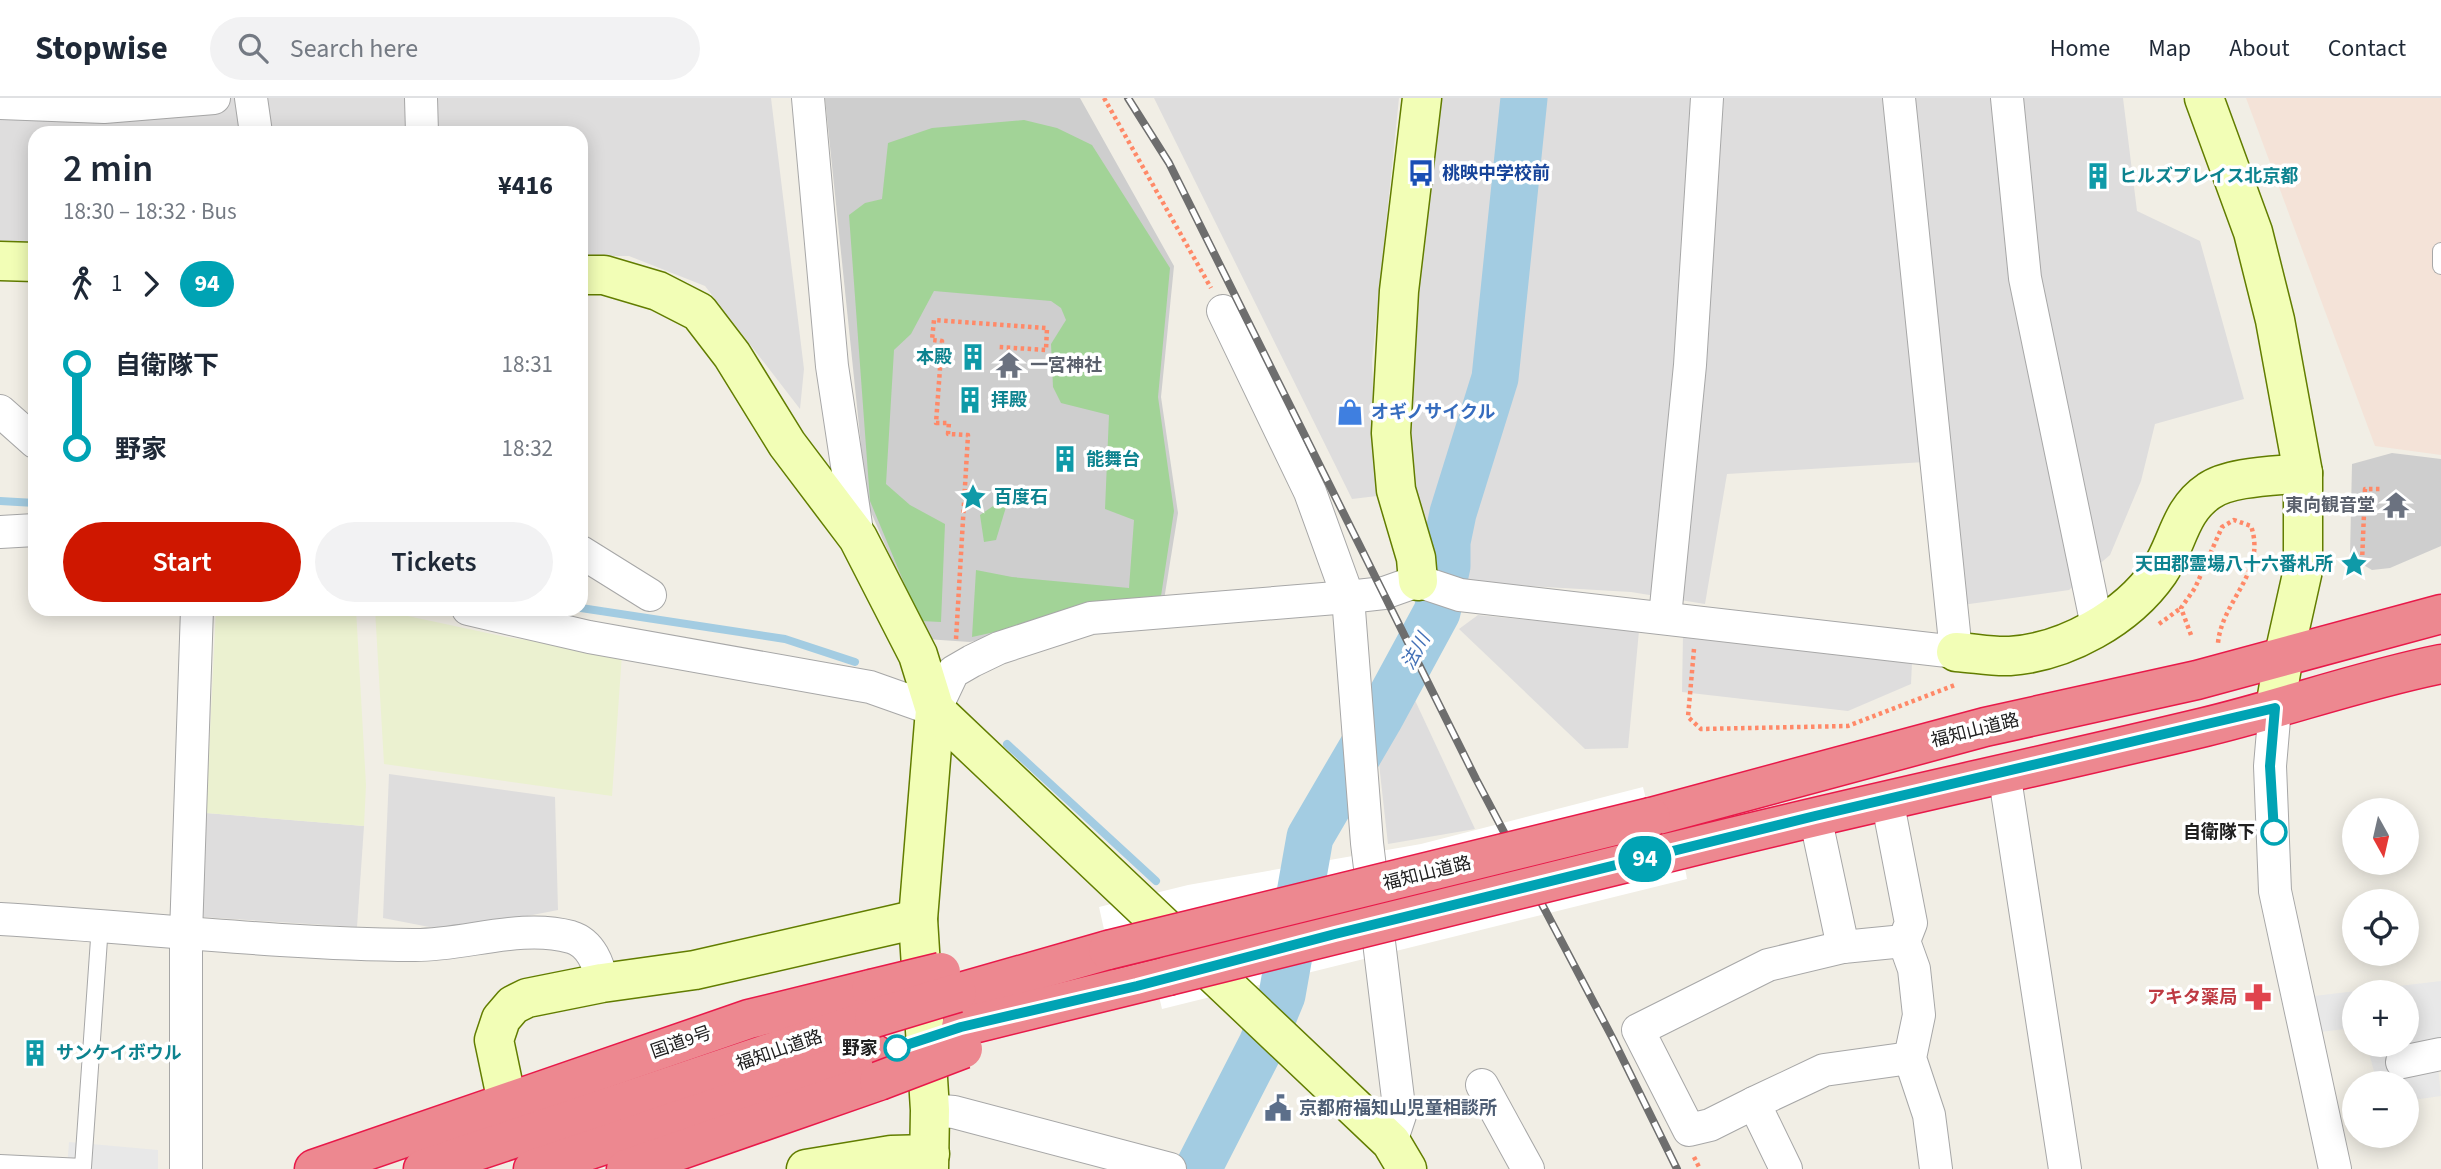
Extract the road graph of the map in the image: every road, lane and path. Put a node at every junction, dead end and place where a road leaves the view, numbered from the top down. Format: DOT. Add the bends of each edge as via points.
graph roads {
  1 [pos="214,98"];
  2 [pos="251,98"];
  3 [pos="421,98"];
  4 [pos="808,98"];
  5 [pos="1104,98"];
  6 [pos="1422,98"];
  7 [pos="1707,98"];
  8 [pos="1899,98"];
  9 [pos="2007,98"];
  10 [pos="2204,98"];
  11 [pos="0,103"];
  12 [pos="255,126"];
  13 [pos="422,126"];
  14 [pos="2441,251"];
  15 [pos="0,261"];
  16 [pos="28,262"];
  17 [pos="2441,265"];
  18 [pos="588,275"];
  19 [pos="1223,311"];
  20 [pos="999,346"];
  21 [pos="0,411"];
  22 [pos="28,436"];
  23 [pos="2303,473"];
  24 [pos="2381,489"];
  25 [pos="28,530"];
  26 [pos="0,531"];
  27 [pos="858,538"];
  28 [pos="588,556"];
  29 [pos="2362,562"];
  30 [pos="1423,582"];
  31 [pos="650,595"];
  32 [pos="1348,597"];
  33 [pos="2441,614"];
  34 [pos="197,616"];
  35 [pos="498,616"];
  36 [pos="1665,617"];
  37 [pos="1696,621"];
  38 [pos="2097,626"];
  39 [pos="956,635"];
  40 [pos="2191,635"];
  41 [pos="2218,645"];
  42 [pos="2284,654"];
  43 [pos="2441,664"];
  44 [pos="1961,666"];
  45 [pos="2275,708"];
  46 [pos="935,710"];
  47 [pos="2004,772"];
  48 [pos="1887,799"];
  49 [pos="1815,816"];
  50 [pos="0,919"];
  51 [pos="918,919"];
  52 [pos="100,925"];
  53 [pos="186,934"];
  54 [pos="1904,941"];
  55 [pos="1843,947"];
  56 [pos="1059,964"];
  57 [pos="602,982"];
  58 [pos="958,1010"];
  59 [pos="875,1036"];
  60 [pos="2441,1054"];
  61 [pos="1910,1058"];
  62 [pos="2402,1062"];
  63 [pos="1482,1085"];
  64 [pos="507,1102"];
  65 [pos="1754,1103"];
  66 [pos="930,1110"];
  67 [pos="1399,1155"];
  68 [pos="929,1161"];
  69 [pos="0,1163"];
  70 [pos="186,1169"];
  71 [pos="314,1169"];
  72 [pos="423,1169"];
  73 [pos="533,1169"];
  74 [pos="626,1169"];
  75 [pos="806,1169"];
  76 [pos="1170,1169"];
  77 [pos="1528,1169"];
  78 [pos="1786,1169"];
  79 [pos="1936,1169"];
  80 [pos="2066,1169"];
  81 [pos="2335,1169"];
  1 -- 11 [label="street" via="104,107"];
  2 -- 12 [label="street"];
  3 -- 13 [label="street"];
  4 -- 27 [label="street" via="832,366"];
  5 -- 19 [label="path"];
  6 -- 30 [label="street" via="1399,291 1391,433 1396,490"];
  7 -- 36 [label="street" via="1690,365"];
  8 -- 44 [label="street"];
  9 -- 38 [label="street" via="2025,278"];
  10 -- 23 [label="street" via="2253,232 2275,320"];
  14 -- 17 [label="lane"];
  15 -- 16 [label="street"];
  18 -- 27 [label="street" via="604,275 658,291 699,312 732,355 787,444"];
  19 -- 32 [label="street" via="1311,492"];
  20 -- 39 [label="path" via="1046,350 1047,328 934,320 932,340 942,341 936,423 949,424 948,434 968,435"];
  21 -- 22 [label="street"];
  23 -- 38 [label="street" via="2250,478 2210,489 2189,509 2160,570 2132,605"];
  23 -- 42 [label="street" via="2303,570"];
  24 -- 29 [label="path" via="2365,489"];
  25 -- 26 [label="street"];
  27 -- 46 [label="street" via="918,655"];
  28 -- 31 [label="street"];
  30 -- 32 [label="street"];
  30 -- 36 [label="street" via="1460,595"];
  32 -- 46 [label="street" via="1091,618 972,660 953,672"];
  32 -- 67 [label="street" via="1360,771 1400,1115"];
  33 -- 42 [label="highway, 福知山道路"];
  34 -- 53 [label="street"];
  35 -- 46 [label="street" via="589,637 870,687"];
  36 -- 37 [label="street"];
  37 -- 44 [label="street"];
  37 -- 44 [label="path" via="1688,717 1701,729 1847,726"];
  38 -- 44 [label="street" via="2054,648"];
  40 -- 41 [label="path" via="2181,608 2195,588 2221,527 2234,520 2251,526 2255,561 2225,616"];
  42 -- 45 [label="street"];
  42 -- 56 [label="highway, 福知山道路, bridge" via="2197,680 1985,727 1651,817"];
  43 -- 45 [label="highway" via="2377,677"];
  45 -- 47 [label="highway"];
  45 -- 81 [label="street" via="2270,766 2274,891"];
  46 -- 51 [label="street"];
  46 -- 67 [label="street"];
  47 -- 48 [label="highway"];
  47 -- 80 [label="street"];
  48 -- 49 [label="highway"];
  48 -- 54 [label="street" via="1911,923"];
  49 -- 55 [label="street"];
  49 -- 58 [label="highway, 国道9号, bridge" via="1153,981"];
  50 -- 52 [label="street"];
  51 -- 57 [label="street" via="695,970"];
  51 -- 66 [label="street"];
  52 -- 53 [label="street"];
  52 -- 69 [label="lane" via="83,1167"];
  53 -- 57 [label="street" via="416,946 519,934 573,937 589,949 600,967"];
  53 -- 70 [label="street"];
  54 -- 55 [label="street"];
  54 -- 61 [label="street" via="1914,969 1919,1015"];
  55 -- 65 [label="street" via="1768,965 1638,1030 1689,1130"];
  56 -- 58 [label="highway, 国道9号"];
  57 -- 64 [label="street" via="527,998 500,1018 494,1040"];
  58 -- 59 [label="highway, 国道9号, bridge"];
  58 -- 59 [label="highway, 国道9号, bridge"];
  59 -- 64 [label="highway, 国道9号" via="749,1019"];
  59 -- 72 [label="highway, 福知山道路"];
  59 -- 73 [label="highway, 福知山道路"];
  59 -- 74 [label="highway, 国道9号"];
  60 -- 62 [label="street"];
  61 -- 65 [label="street" via="1824,1070"];
  61 -- 79 [label="street" via="1929,1115"];
  63 -- 77 [label="street"];
  64 -- 71 [label="highway, 国道9号"];
  65 -- 78 [label="street"];
  66 -- 68 [label="street"];
  66 -- 76 [label="street" via="954,1112"];
  68 -- 75 [label="street" via="891,1155"];
}
